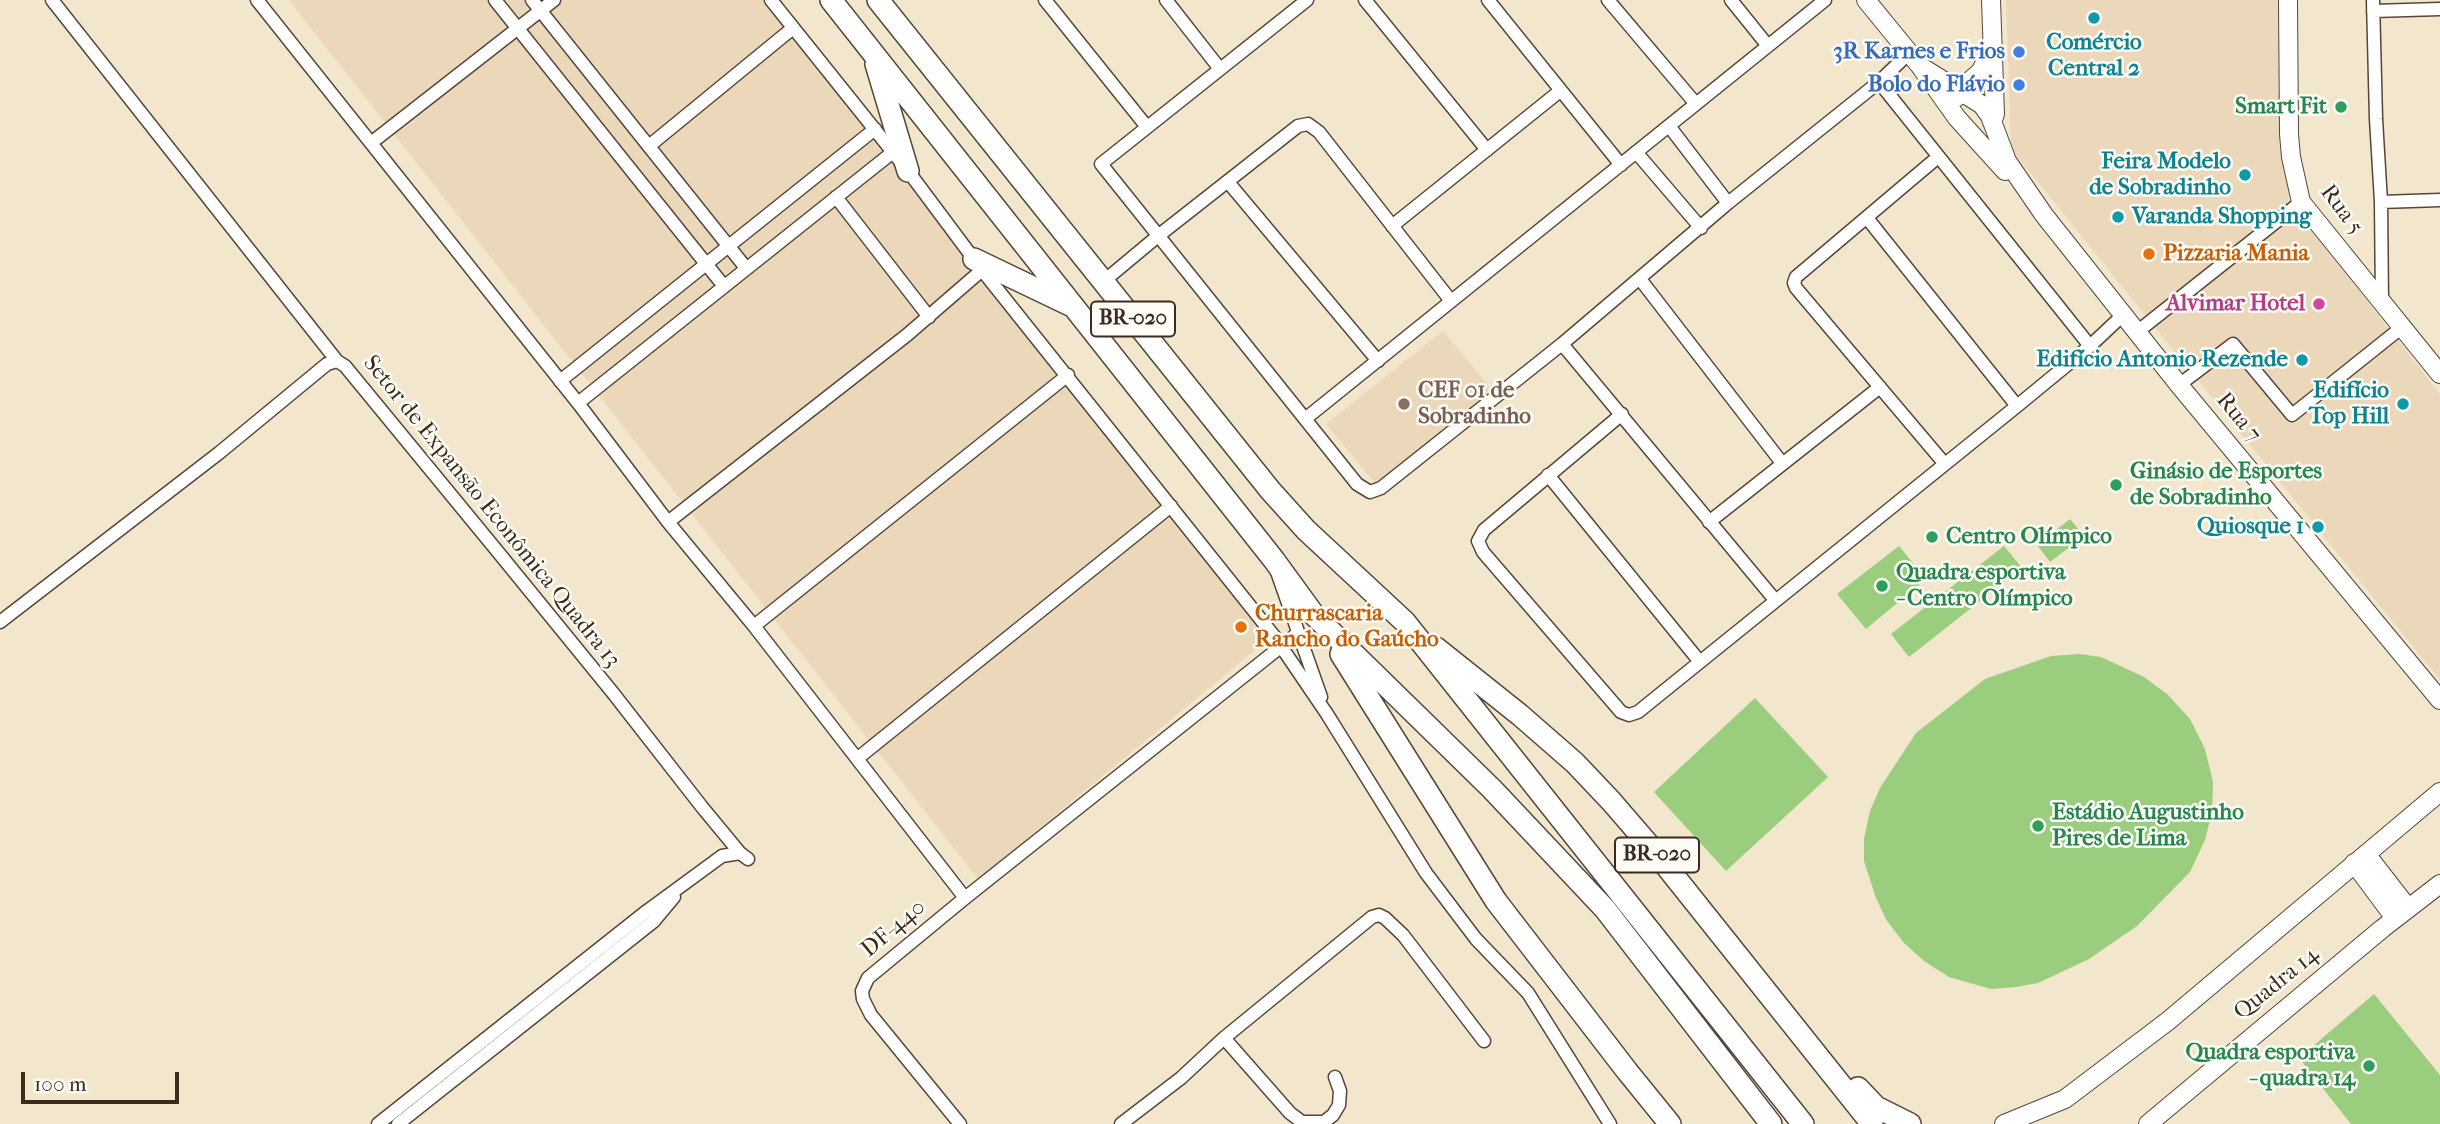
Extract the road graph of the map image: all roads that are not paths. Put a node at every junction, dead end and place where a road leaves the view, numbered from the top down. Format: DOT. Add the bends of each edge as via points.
graph roads {
  1 [pos="52,0"];
  2 [pos="257,0"];
  3 [pos="495,0"];
  4 [pos="554,0"];
  5 [pos="771,0"];
  6 [pos="831,0"];
  7 [pos="878,0"];
  8 [pos="1045,0"];
  9 [pos="1166,0"];
  10 [pos="1307,0"];
  11 [pos="1365,0"];
  12 [pos="1488,0"];
  13 [pos="1608,0"];
  14 [pos="1731,0"];
  15 [pos="1825,0"];
  16 [pos="1866,0"];
  17 [pos="1991,0"];
  18 [pos="2288,0"];
  19 [pos="536,5"];
  20 [pos="1290,5"];
  21 [pos="2373,5"];
  22 [pos="2440,9"];
  23 [pos="793,28"];
  24 [pos="517,29"];
  25 [pos="1768,46"];
  26 [pos="1992,51"];
  27 [pos="872,52"];
  28 [pos="1915,60"];
  29 [pos="1220,69"];
  30 [pos="1879,82"];
  31 [pos="1960,89"];
  32 [pos="1560,91"];
  33 [pos="1696,104"];
  34 [pos="1992,122"];
  35 [pos="1961,123"];
  36 [pos="1669,126"];
  37 [pos="1147,127"];
  38 [pos="875,129"];
  39 [pos="371,143"];
  40 [pos="649,146"];
  41 [pos="1487,150"];
  42 [pos="893,152"];
  43 [pos="1636,152"];
  44 [pos="1938,157"];
  45 [pos="1620,165"];
  46 [pos="908,171"];
  47 [pos="1227,182"];
  48 [pos="2028,195"];
  49 [pos="836,197"];
  50 [pos="2440,200"];
  51 [pos="2301,202"];
  52 [pos="2381,202"];
  53 [pos="1728,203"];
  54 [pos="1867,218"];
  55 [pos="1392,226"];
  56 [pos="1701,228"];
  57 [pos="1158,236"];
  58 [pos="729,247"];
  59 [pos="707,264"];
  60 [pos="978,265"];
  61 [pos="746,268"];
  62 [pos="1640,279"];
  63 [pos="1104,281"];
  64 [pos="723,285"];
  65 [pos="1451,301"];
  66 [pos="2382,304"];
  67 [pos="1074,307"];
  68 [pos="2123,314"];
  69 [pos="929,317"];
  70 [pos="2401,328"];
  71 [pos="2137,332"];
  72 [pos="1562,344"];
  73 [pos="2090,346"];
  74 [pos="1378,360"];
  75 [pos="337,361"];
  76 [pos="2440,374"];
  77 [pos="1068,375"];
  78 [pos="560,381"];
  79 [pos="2179,385"];
  80 [pos="1880,387"];
  81 [pos="578,403"];
  82 [pos="2017,406"];
  83 [pos="1622,414"];
  84 [pos="1305,419"];
  85 [pos="1782,463"];
  86 [pos="1944,463"];
  87 [pos="1548,475"];
  88 [pos="1171,506"];
  89 [pos="668,522"];
  90 [pos="1709,522"];
  91 [pos="1274,561"];
  92 [pos="1775,600"];
  93 [pos="1314,615"];
  94 [pos="0,622"];
  95 [pos="1405,622"];
  96 [pos="754,626"];
  97 [pos="1298,633"];
  98 [pos="1282,647"];
  99 [pos="1700,662"];
  100 [pos="2435,695"];
  101 [pos="2440,711"];
  102 [pos="1327,714"];
  103 [pos="858,758"];
  104 [pos="2440,792"];
  105 [pos="2360,858"];
  106 [pos="2440,884"];
  107 [pos="683,886"];
  108 [pos="965,898"];
  109 [pos="2402,913"];
  110 [pos="1790,1020"];
  111 [pos="1224,1038"];
  112 [pos="1484,1041"];
  113 [pos="1335,1077"];
  114 [pos="378,1124"];
  115 [pos="398,1124"];
  116 [pos="960,1124"];
  117 [pos="1121,1124"];
  118 [pos="1610,1124"];
  119 [pos="1670,1124"];
  120 [pos="1771,1124"];
  121 [pos="1803,1124"];
  122 [pos="1872,1124"];
  123 [pos="1910,1124"];
  124 [pos="2004,1124"];
  125 [pos="2148,1124"];
  1 -- 75 [label="street"];
  2 -- 39 [label="street"];
  3 -- 24 [label="street"];
  4 -- 19 [label="street"];
  5 -- 23 [label="street"];
  6 -- 27 [label="highway, BR-020"];
  7 -- 63 [label="highway, BR-020"];
  8 -- 37 [label="street"];
  9 -- 29 [label="street"];
  10 -- 20 [label="street"];
  11 -- 41 [label="street"];
  12 -- 32 [label="street"];
  13 -- 33 [label="street"];
  14 -- 25 [label="street"];
  15 -- 25 [label="street"];
  16 -- 28 [label="main road, Rua 7"];
  17 -- 26 [label="main road"];
  18 -- 51 [label="main road, Rua 5" via="2289,134"];
  19 -- 24 [label="street"];
  19 -- 40 [label="street"];
  20 -- 29 [label="street"];
  21 -- 22 [label="street"];
  21 -- 52 [label="street"];
  23 -- 38 [label="street"];
  23 -- 40 [label="street"];
  24 -- 39 [label="street"];
  24 -- 59 [label="street"];
  25 -- 33 [label="street"];
  26 -- 31 [label="main road" via="1980,72"];
  26 -- 34 [label="main road"];
  27 -- 46 [label="highway"];
  27 -- 67 [label="highway, BR-020"];
  28 -- 30 [label="street"];
  28 -- 31 [label="main road, Rua 7"];
  28 -- 35 [label="main road, Rua 7"];
  29 -- 37 [label="street"];
  30 -- 44 [label="street"];
  30 -- 53 [label="street"];
  31 -- 34 [label="main road, Rua 7" via="1982,105"];
  31 -- 35 [label="main road" via="1956,102"];
  32 -- 41 [label="street"];
  32 -- 45 [label="street"];
  33 -- 36 [label="street"];
  34 -- 35 [label="main road" via="1976,129"];
  34 -- 48 [label="main road, Rua 7" via="2007,161"];
  35 -- 48 [label="main road, Rua 7"];
  36 -- 43 [label="street"];
  36 -- 53 [label="street"];
  37 -- 57 [label="street" via="1101,164"];
  38 -- 42 [label="street"];
  38 -- 58 [label="street"];
  39 -- 78 [label="street"];
  40 -- 58 [label="street"];
  41 -- 55 [label="street"];
  42 -- 46 [label="street"];
  42 -- 49 [label="street"];
  43 -- 45 [label="street"];
  43 -- 56 [label="street"];
  44 -- 54 [label="street"];
  44 -- 73 [label="street"];
  45 -- 65 [label="street"];
  46 -- 60 [label="street"];
  47 -- 55 [label="street" via="1297,126 1308,124"];
  47 -- 57 [label="street"];
  47 -- 74 [label="street"];
  48 -- 68 [label="main road, Rua 7"];
  49 -- 61 [label="street"];
  49 -- 69 [label="street"];
  50 -- 52 [label="street"];
  51 -- 66 [label="main road, Rua 5"];
  51 -- 71 [label="street"];
  52 -- 66 [label="street"];
  53 -- 56 [label="street"];
  54 -- 80 [label="street" via="1794,283"];
  54 -- 82 [label="street"];
  55 -- 65 [label="street"];
  56 -- 62 [label="street"];
  57 -- 63 [label="street"];
  57 -- 84 [label="street"];
  58 -- 59 [label="street"];
  58 -- 61 [label="street"];
  59 -- 64 [label="street"];
  59 -- 78 [label="street"];
  60 -- 67 [label="highway"];
  60 -- 69 [label="street"];
  60 -- 77 [label="street"];
  61 -- 64 [label="street"];
  62 -- 72 [label="street"];
  62 -- 85 [label="street"];
  63 -- 95 [label="highway, BR-020" via="1270,490"];
  64 -- 81 [label="street"];
  65 -- 74 [label="street"];
  66 -- 70 [label="main road, Rua 5"];
  67 -- 91 [label="highway, BR-020"];
  68 -- 71 [label="main road, Rua 7"];
  68 -- 73 [label="street"];
  69 -- 89 [label="street"];
  70 -- 76 [label="main road, Rua 5"];
  70 -- 79 [label="street" via="2292,415 2233,344"];
  71 -- 79 [label="main road, Rua 7"];
  72 -- 83 [label="street"];
  72 -- 84 [label="street" via="1381,488 1370,492 1357,484"];
  73 -- 82 [label="street"];
  74 -- 84 [label="street"];
  75 -- 94 [label="street, Setor de Expansão Econômica Quadra 13" via="327,364"];
  75 -- 107 [label="street, Setor de Expansão Econômica Quadra 13" via="744,856 722,856"];
  77 -- 88 [label="street"];
  77 -- 96 [label="street"];
  78 -- 81 [label="street"];
  79 -- 100 [label="main road, Rua 7"];
  80 -- 85 [label="street"];
  80 -- 86 [label="street"];
  81 -- 89 [label="street"];
  82 -- 86 [label="street"];
  83 -- 87 [label="street"];
  83 -- 90 [label="street"];
  85 -- 90 [label="street"];
  86 -- 92 [label="street"];
  87 -- 99 [label="street"];
  87 -- 99 [label="street" via="1484,530 1478,541 1483,552 1620,712 1638,712"];
  88 -- 98 [label="street"];
  88 -- 103 [label="street"];
  89 -- 96 [label="street"];
  90 -- 92 [label="street"];
  91 -- 93 [label="highway, BR-020"];
  91 -- 97 [label="street"];
  92 -- 99 [label="street"];
  93 -- 119 [label="highway, BR-020" via="1496,901"];
  93 -- 120 [label="highway, BR-020" via="1492,789 1605,909"];
  95 -- 110 [label="highway, BR-020" via="1520,715 1593,782"];
  95 -- 121 [label="highway, BR-020"];
  96 -- 103 [label="street"];
  97 -- 98 [label="street, DF-440"];
  97 -- 102 [label="street"];
  98 -- 102 [label="street"];
  98 -- 108 [label="street, DF-440"];
  100 -- 101 [label="main road, Rua 7"];
  102 -- 118 [label="street" via="1426,873 1476,939 1528,993"];
  103 -- 108 [label="street"];
  104 -- 105 [label="main road"];
  105 -- 109 [label="main road"];
  105 -- 124 [label="main road" via="2168,1021 2066,1099"];
  106 -- 109 [label="main road, Quadra 14"];
  107 -- 114 [label="street"];
  107 -- 115 [label="street" via="654,921"];
  108 -- 116 [label="street, DF-440" via="868,978 862,991 872,1015"];
  109 -- 125 [label="main road, Quadra 14"];
  110 -- 122 [label="highway, BR-020"];
  110 -- 123 [label="highway" via="1876,1107"];
  111 -- 112 [label="street" via="1364,921 1378,915 1403,935"];
  111 -- 113 [label="street" via="1302,1122 1325,1122 1334,1115 1340,1091"];
  111 -- 117 [label="street"];
}
